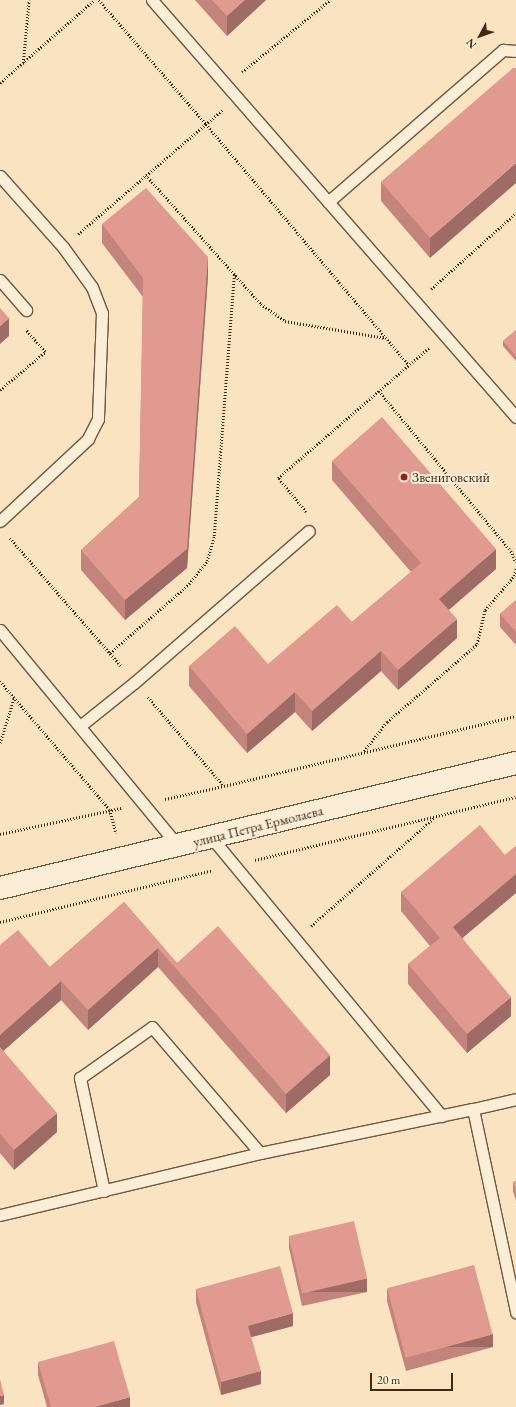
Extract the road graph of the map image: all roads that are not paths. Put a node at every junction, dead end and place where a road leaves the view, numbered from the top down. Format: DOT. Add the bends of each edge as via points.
graph roads {
  1 [pos="152,0"];
  2 [pos="516,51"];
  3 [pos="0,176"];
  4 [pos="328,202"];
  5 [pos="0,280"];
  6 [pos="26,310"];
  7 [pos="516,417"];
  8 [pos="0,521"];
  9 [pos="309,531"];
  10 [pos="0,630"];
  11 [pos="80,726"];
  12 [pos="516,763"];
  13 [pos="211,837"];
  14 [pos="178,846"];
  15 [pos="0,888"];
  16 [pos="516,1099"];
  17 [pos="473,1109"];
  18 [pos="442,1116"];
  19 [pos="260,1153"];
  20 [pos="104,1191"];
  21 [pos="0,1215"];
  22 [pos="516,1312"];
  1 -- 4 [label="lane"];
  2 -- 4 [label="lane" via="503,50"];
  3 -- 8 [label="lane" via="63,247 92,287 102,313 98,419 88,439"];
  4 -- 7 [label="lane"];
  5 -- 6 [label="lane"];
  9 -- 11 [label="lane" via="135,682"];
  10 -- 11 [label="lane"];
  11 -- 14 [label="lane"];
  12 -- 13 [label="street, улица Петра Ермолаева"];
  13 -- 14 [label="street, улица Петра Ермолаева"];
  13 -- 18 [label="lane"];
  14 -- 15 [label="street, улица Петра Ермолаева"];
  16 -- 17 [label="lane"];
  17 -- 18 [label="lane"];
  17 -- 22 [label="lane"];
  18 -- 19 [label="lane"];
  19 -- 20 [label="lane"];
  19 -- 20 [label="lane" via="152,1027 80,1078"];
  20 -- 21 [label="lane"];
}
